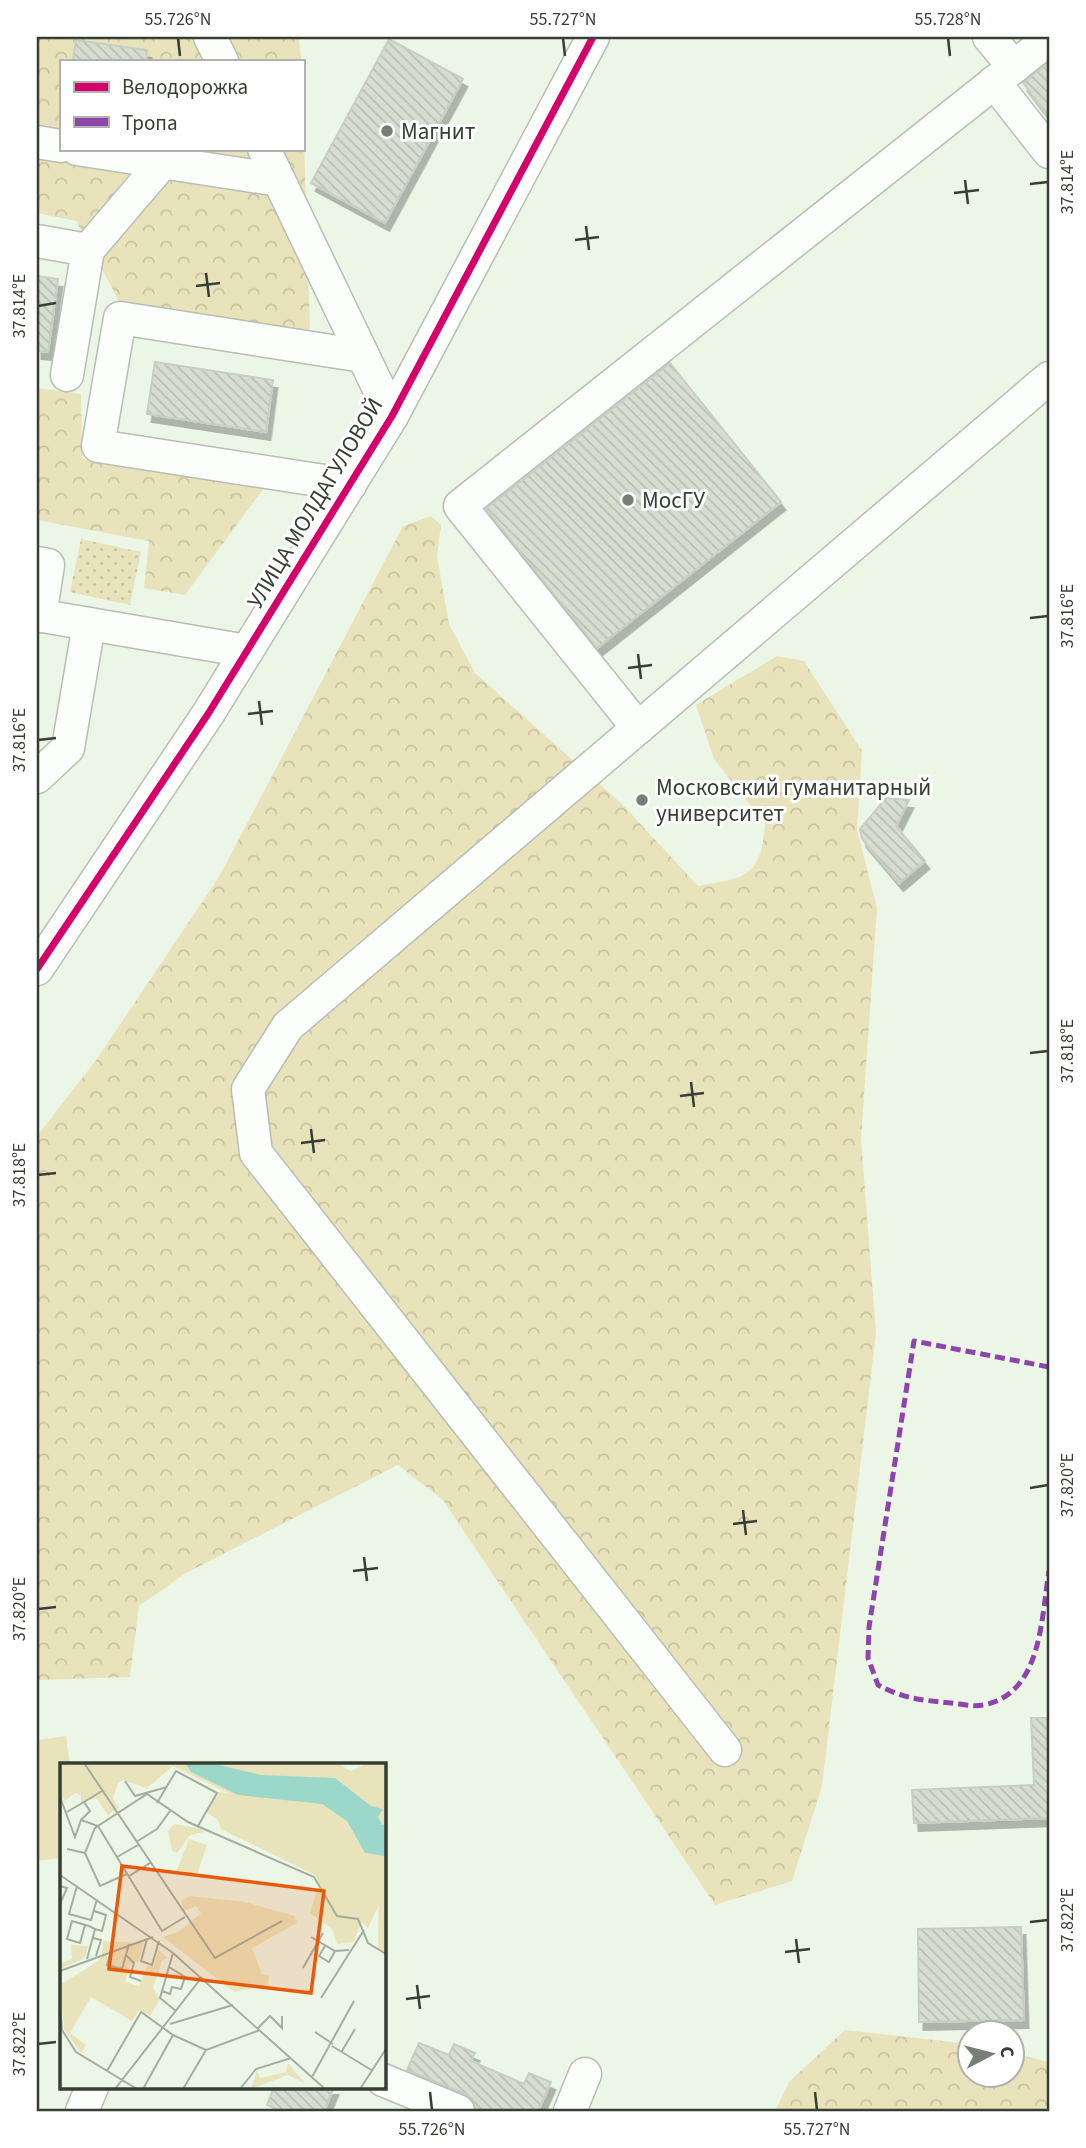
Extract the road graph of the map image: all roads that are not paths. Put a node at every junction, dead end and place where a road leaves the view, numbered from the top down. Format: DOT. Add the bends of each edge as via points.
graph roads {
  1 [pos="210,37"];
  2 [pos="593,37"];
  3 [pos="989,37"];
  4 [pos="1049,38"];
  5 [pos="222,60"];
  6 [pos="1004,75"];
  7 [pos="37,142"];
  8 [pos="60,146"];
  9 [pos="84,150"];
  10 [pos="264,150"];
  11 [pos="1049,152"];
  12 [pos="163,162"];
  13 [pos="279,180"];
  14 [pos="37,241"];
  15 [pos="88,250"];
  16 [pos="363,356"];
  17 [pos="67,375"];
  18 [pos="1049,378"];
  19 [pos="392,416"];
  20 [pos="350,485"];
  21 [pos="37,563"];
  22 [pos="38,615"];
  23 [pos="89,624"];
  24 [pos="247,651"];
  25 [pos="638,728"];
  26 [pos="37,777"];
  27 [pos="37,969"];
  28 [pos="725,1750"];
  29 [pos="585,2074"];
  30 [pos="385,2081"];
  31 [pos="92,2088"];
  32 [pos="82,2111"];
  33 [pos="458,2111"];
  34 [pos="569,2111"];
  1 -- 5 [label="street"];
  2 -- 19 [label="street, УЛИЦА МОЛДАГУЛОВОЙ"];
  3 -- 6 [label="street"];
  4 -- 6 [label="street"];
  6 -- 11 [label="street"];
  6 -- 25 [label="street" via="460,506"];
  7 -- 8 [label="street"];
  9 -- 12 [label="street"];
  10 -- 13 [label="street"];
  12 -- 13 [label="street"];
  12 -- 15 [label="street"];
  13 -- 16 [label="street"];
  14 -- 15 [label="street"];
  15 -- 17 [label="street"];
  16 -- 19 [label="street"];
  16 -- 20 [label="street" via="120,318 97,446"];
  18 -- 25 [label="street"];
  19 -- 20 [label="street, УЛИЦА МОЛДАГУЛОВОЙ"];
  20 -- 24 [label="street, УЛИЦА МОЛДАГУЛОВОЙ"];
  21 -- 22 [label="street" via="48,565"];
  22 -- 23 [label="street"];
  23 -- 24 [label="street"];
  23 -- 26 [label="street" via="68,748"];
  24 -- 27 [label="street, УЛИЦА МОЛДАГУЛОВОЙ"];
  25 -- 28 [label="street" via="288,1026 248,1088 256,1153"];
  29 -- 34 [label="street"];
  30 -- 33 [label="street"];
  31 -- 32 [label="street"];
}
